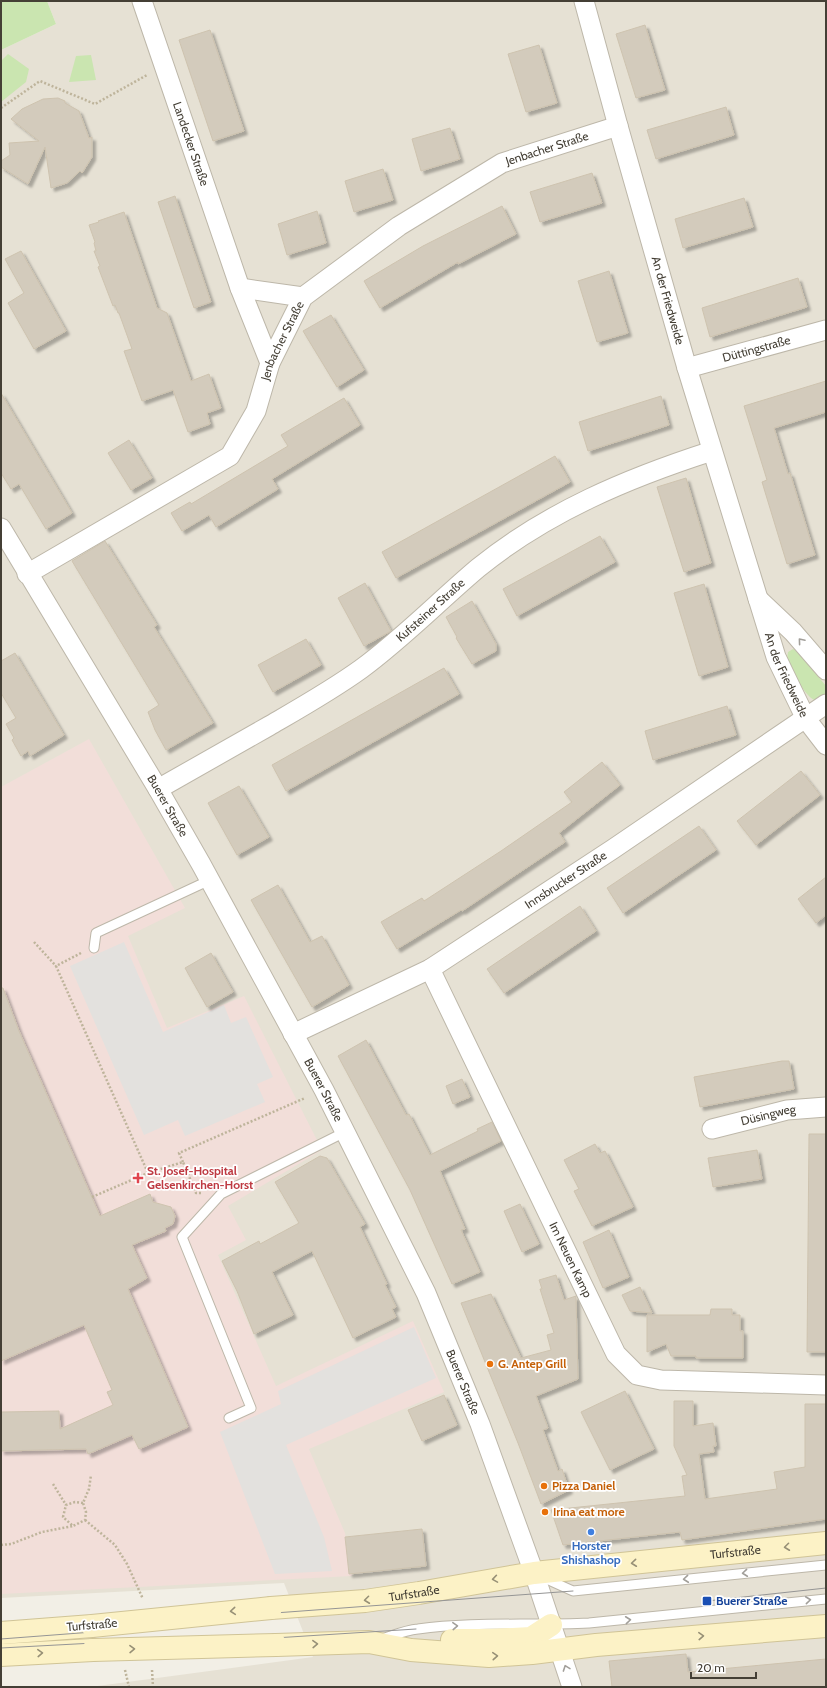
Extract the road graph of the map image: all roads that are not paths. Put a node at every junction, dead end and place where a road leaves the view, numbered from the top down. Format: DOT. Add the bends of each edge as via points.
graph roads {
  1 [pos="142,1"];
  2 [pos="584,1"];
  3 [pos="618,126"];
  4 [pos="240,288"];
  5 [pos="303,297"];
  6 [pos="826,330"];
  7 [pos="270,363"];
  8 [pos="687,368"];
  9 [pos="712,452"];
  10 [pos="1,528"];
  11 [pos="27,574"];
  12 [pos="758,599"];
  13 [pos="826,670"];
  14 [pos="826,704"];
  15 [pos="806,719"];
  16 [pos="826,745"];
  17 [pos="158,789"];
  18 [pos="210,880"];
  19 [pos="94,948"];
  20 [pos="430,969"];
  21 [pos="293,1034"];
  22 [pos="826,1107"];
  23 [pos="712,1129"];
  24 [pos="345,1132"];
  25 [pos="826,1385"];
  26 [pos="229,1418"];
  27 [pos="826,1543"];
  28 [pos="826,1565"];
  29 [pos="534,1573"];
  30 [pos="826,1599"];
  31 [pos="551,1625"];
  32 [pos="826,1626"];
  33 [pos="1,1633"];
  34 [pos="369,1642"];
  35 [pos="559,1649"];
  36 [pos="428,1652"];
  37 [pos="1,1655"];
  38 [pos="572,1687"];
  1 -- 4 [label="street, Landecker Straße"];
  2 -- 3 [label="street, An der Friedweide"];
  3 -- 5 [label="street, Jenbacher Straße" via="502,163 399,226"];
  3 -- 8 [label="street, An der Friedweide"];
  4 -- 5 [label="street"];
  4 -- 7 [label="street, Landecker Straße"];
  5 -- 7 [label="street, Jenbacher Straße"];
  6 -- 8 [label="street, Düttingstraße"];
  7 -- 11 [label="street, Jenbacher Straße" via="256,411 230,456"];
  8 -- 9 [label="street, An der Friedweide"];
  9 -- 12 [label="street, An der Friedweide"];
  9 -- 17 [label="street, Kufsteiner Straße" via="640,475 549,519 479,568 361,669"];
  10 -- 11 [label="street, Buerer Straße"];
  11 -- 17 [label="street, Buerer Straße"];
  13 -- 12 [label="street, An der Friedweide, one-way" via="793,632"];
  12 -- 15 [label="street, An der Friedweide" via="776,657"];
  14 -- 15 [label="street, Innsbrucker Straße"];
  15 -- 16 [label="street, An der Friedweide"];
  15 -- 20 [label="street, Innsbrucker Straße"];
  17 -- 18 [label="street, Buerer Straße"];
  18 -- 19 [label="lane" via="96,933"];
  18 -- 21 [label="street, Buerer Straße"];
  20 -- 21 [label="street, Innsbrucker Straße"];
  20 -- 25 [label="street, Im Neuen Kamp" via="616,1354 637,1375 661,1380"];
  21 -- 24 [label="street, Buerer Straße"];
  22 -- 23 [label="street, Düsingweg" via="787,1110"];
  24 -- 26 [label="lane" via="221,1194 182,1237 251,1408"];
  24 -- 29 [label="street, Buerer Straße" via="426,1293 480,1424"];
  27 -- 29 [label="main road, Turfstraße, one-way"];
  28 -- 29 [label="lane, one-way" via="573,1591"];
  29 -- 31 [label="street, Buerer Straße"];
  29 -- 33 [label="main road, Turfstraße, one-way, bridge" via="365,1601"];
  31 -- 30 [label="lane, one-way" via="627,1620"];
  34 -- 31 [label="lane, one-way" via="416,1629 492,1624"];
  31 -- 35 [label="street, Buerer Straße"];
  31 -- 36 [label="main road" via="531,1638 447,1640"];
  35 -- 32 [label="main road, Turfstraße, one-way"];
  34 -- 36 [label="main road, Turfstraße"];
  37 -- 34 [label="main road, Turfstraße, one-way, bridge"];
  36 -- 35 [label="main road, Turfstraße, one-way" via="488,1656"];
  38 -- 35 [label="street, Buerer Straße, one-way"];
}
